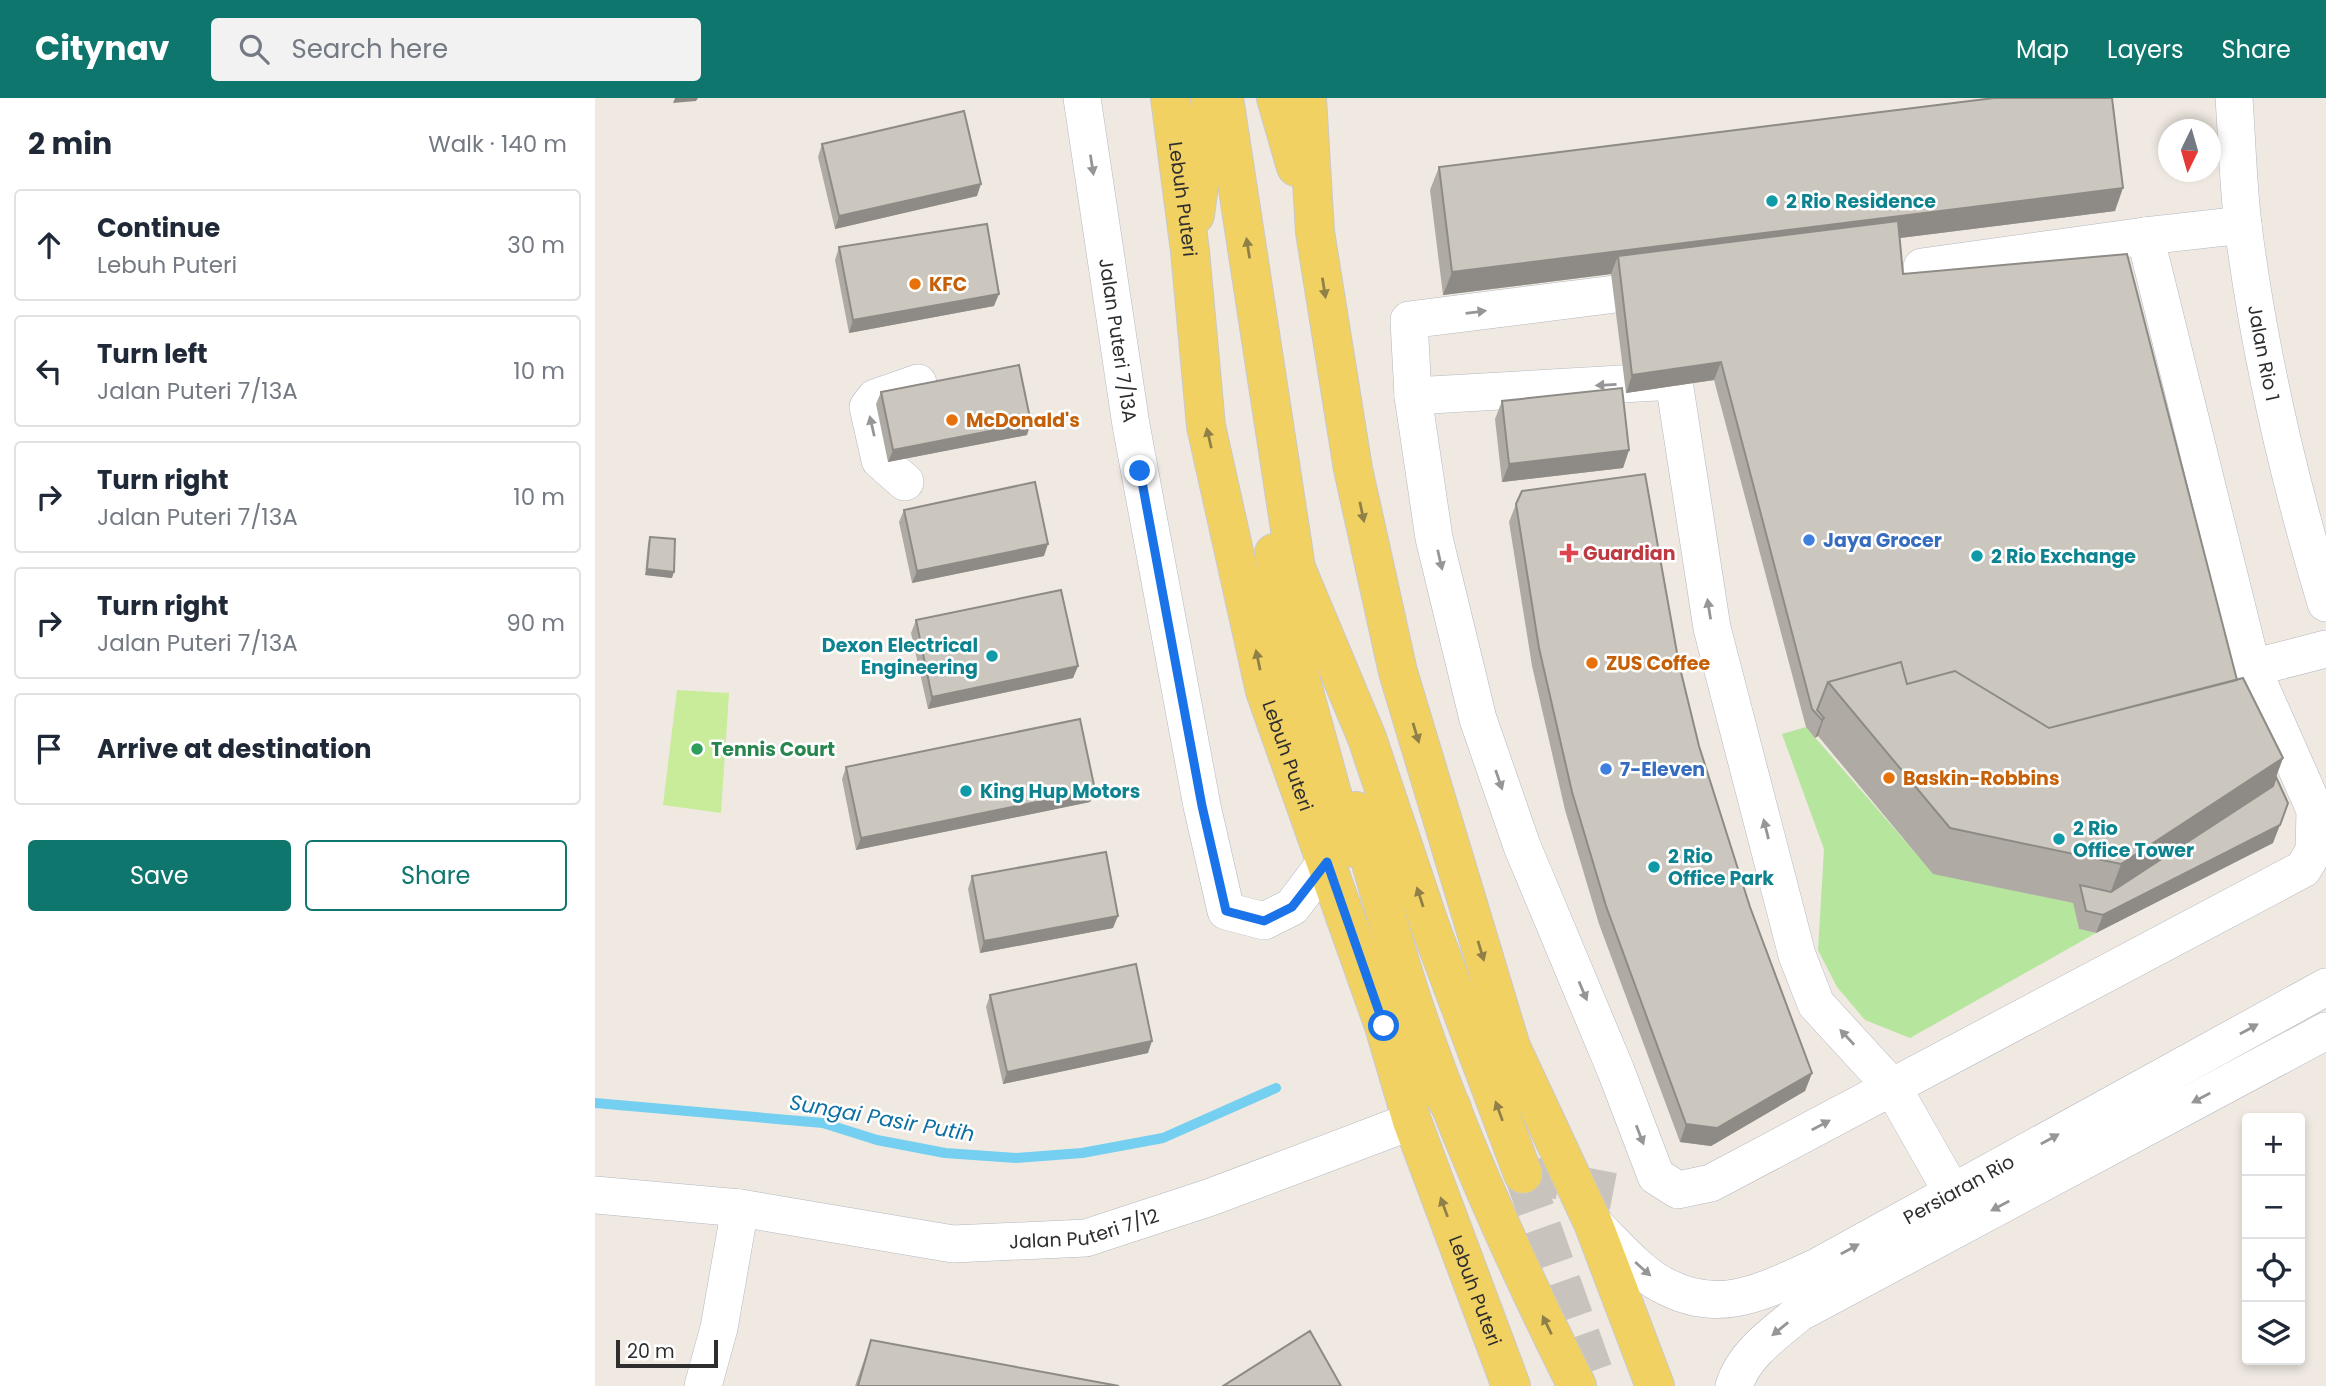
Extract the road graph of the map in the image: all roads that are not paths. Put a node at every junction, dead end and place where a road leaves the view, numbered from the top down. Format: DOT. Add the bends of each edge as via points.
graph roads {
  1 [pos="1082,98"];
  2 [pos="1170,98"];
  3 [pos="1210,98"];
  4 [pos="1224,98"];
  5 [pos="1276,98"];
  6 [pos="1307,98"];
  7 [pos="2234,98"];
  8 [pos="1206,152"];
  9 [pos="2243,225"];
  10 [pos="1315,232"];
  11 [pos="2145,236"];
  12 [pos="1189,251"];
  13 [pos="1922,267"];
  14 [pos="1674,381"];
  15 [pos="918,383"];
  16 [pos="1413,396"];
  17 [pos="905,482"];
  18 [pos="1296,568"];
  19 [pos="2326,603"];
  20 [pos="2326,649"];
  21 [pos="2252,668"];
  22 [pos="1327,862"];
  23 [pos="2326,987"];
  24 [pos="2326,1031"];
  25 [pos="1893,1088"];
  26 [pos="1452,1108"];
  27 [pos="1412,1121"];
  28 [pos="1523,1174"];
  29 [pos="595,1195"];
  30 [pos="1960,1207"];
  31 [pos="740,1208"];
  32 [pos="1593,1223"];
  33 [pos="703,1386"];
  34 [pos="1511,1386"];
  35 [pos="1577,1386"];
  36 [pos="1655,1386"];
  37 [pos="1734,1386"];
  1 -- 22 [label="street, Jalan Puteri 7/13A, one-way" via="1131,425 1226,911 1264,921 1292,907"];
  2 -- 12 [label="main road, Lebuh Puteri"];
  3 -- 8 [label="main road"];
  18 -- 4 [label="main road, one-way"];
  5 -- 10 [label="main road"];
  6 -- 10 [label="main road"];
  7 -- 9 [label="street, Jalan Rio 1"];
  8 -- 12 [label="main road"];
  8 -- 26 [label="main road" via="1286,626 1380,960 1413,1048"];
  9 -- 11 [label="street"];
  9 -- 19 [label="street, Jalan Rio 1" via="2273,396"];
  10 -- 32 [label="main road, one-way" via="1353,469 1398,672 1511,1047"];
  11 -- 13 [label="street"];
  11 -- 21 [label="street"];
  22 -- 12 [label="main road, Lebuh Puteri, one-way" via="1265,691 1206,426"];
  14 -- 16 [label="street, one-way"];
  16 -- 14 [label="street, one-way" via="1409,320 1674,288"];
  25 -- 14 [label="street, one-way" via="1816,1004 1797,955 1712,628"];
  17 -- 15 [label="street, one-way" via="880,460 868,407 875,398"];
  16 -- 25 [label="street, one-way" via="1434,538 1478,719 1522,846 1656,1176 1678,1190 1711,1183"];
  18 -- 26 [label="main road" via="1339,751 1416,1014"];
  28 -- 18 [label="main road, one-way" via="1430,926 1367,738"];
  20 -- 21 [label="street"];
  21 -- 25 [label="street" via="2315,810 2314,851 2302,869"];
  22 -- 27 [label="main road, Lebuh Puteri"];
  30 -- 23 [label="street, Persiaran Rio, one-way"];
  24 -- 30 [label="street, Persiaran Rio, one-way"];
  25 -- 30 [label="street"];
  35 -- 26 [label="main road, one-way"];
  27 -- 31 [label="street, Jalan Puteri 7/12" via="1211,1197 1086,1238 953,1244"];
  34 -- 27 [label="main road, Lebuh Puteri, one-way"];
  29 -- 31 [label="street, Jalan Puteri 7/12"];
  32 -- 30 [label="street, Persiaran Rio, one-way" via="1659,1284 1692,1298 1730,1301 1767,1290"];
  30 -- 37 [label="street, Persiaran Rio, one-way" via="1799,1313 1739,1370"];
  31 -- 33 [label="street" via="719,1328"];
  32 -- 36 [label="main road"];
}
